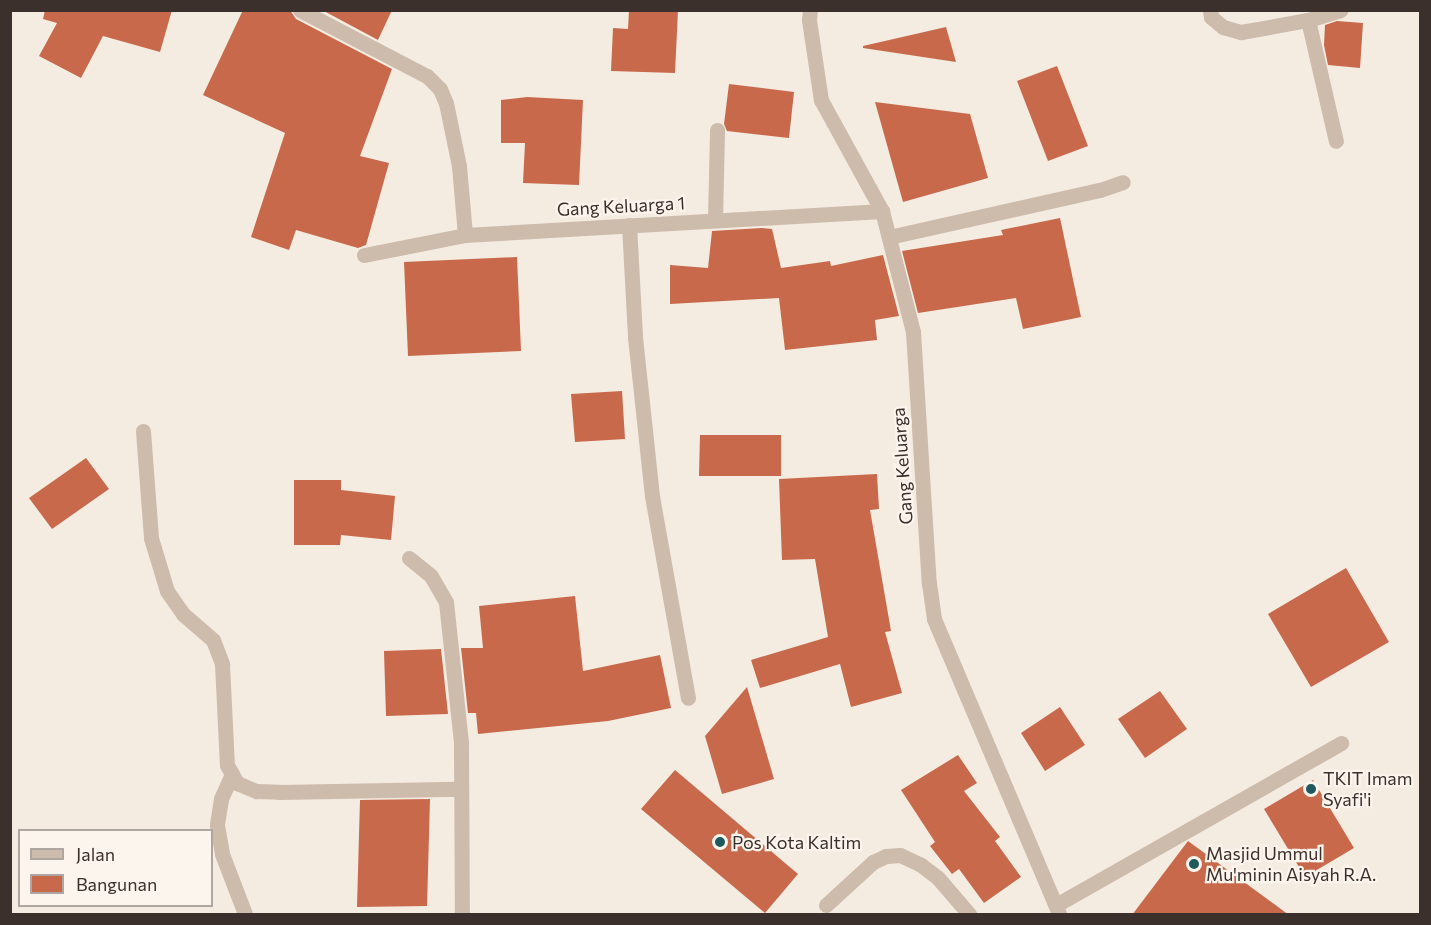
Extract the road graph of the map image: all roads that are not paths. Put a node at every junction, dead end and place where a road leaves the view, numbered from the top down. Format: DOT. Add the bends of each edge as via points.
graph roads {
  1 [pos="300,10"];
  2 [pos="810,10"];
  3 [pos="1210,10"];
  4 [pos="1341,10"];
  5 [pos="1308,20"];
  6 [pos="717,130"];
  7 [pos="1336,141"];
  8 [pos="1123,182"];
  9 [pos="882,211"];
  10 [pos="715,220"];
  11 [pos="629,225"];
  12 [pos="465,235"];
  13 [pos="889,237"];
  14 [pos="364,255"];
  15 [pos="143,431"];
  16 [pos="409,558"];
  17 [pos="688,698"];
  18 [pos="1341,743"];
  19 [pos="232,774"];
  20 [pos="459,789"];
  21 [pos="825,906"];
  22 [pos="1058,910"];
  23 [pos="245,915"];
  24 [pos="462,915"];
  25 [pos="969,915"];
  1 -- 12 [label="street" via="428,76 440,89 459,166"];
  2 -- 9 [label="street, Gang Keluarga" via="821,100"];
  3 -- 5 [label="street" via="1211,17 1223,27 1241,32"];
  4 -- 5 [label="street"];
  5 -- 7 [label="street"];
  6 -- 10 [label="street"];
  8 -- 13 [label="street"];
  9 -- 10 [label="street, Gang Keluarga 1"];
  9 -- 13 [label="street, Gang Keluarga"];
  10 -- 11 [label="street, Gang Keluarga 1"];
  11 -- 12 [label="street, Gang Keluarga 1"];
  11 -- 17 [label="street" via="635,337 652,496"];
  12 -- 14 [label="street, Gang Keluarga 1"];
  13 -- 22 [label="street, Gang Keluarga" via="913,332 934,619"];
  15 -- 19 [label="street" via="151,538 166,591 183,614 213,640 222,664 227,765"];
  16 -- 20 [label="street" via="431,576 446,602 461,743"];
  18 -- 22 [label="street"];
  19 -- 20 [label="street" via="237,783 256,791"];
  19 -- 23 [label="street" via="221,800 217,825 222,854"];
  20 -- 24 [label="street"];
  21 -- 25 [label="street" via="873,862 900,855 938,878"];
}
